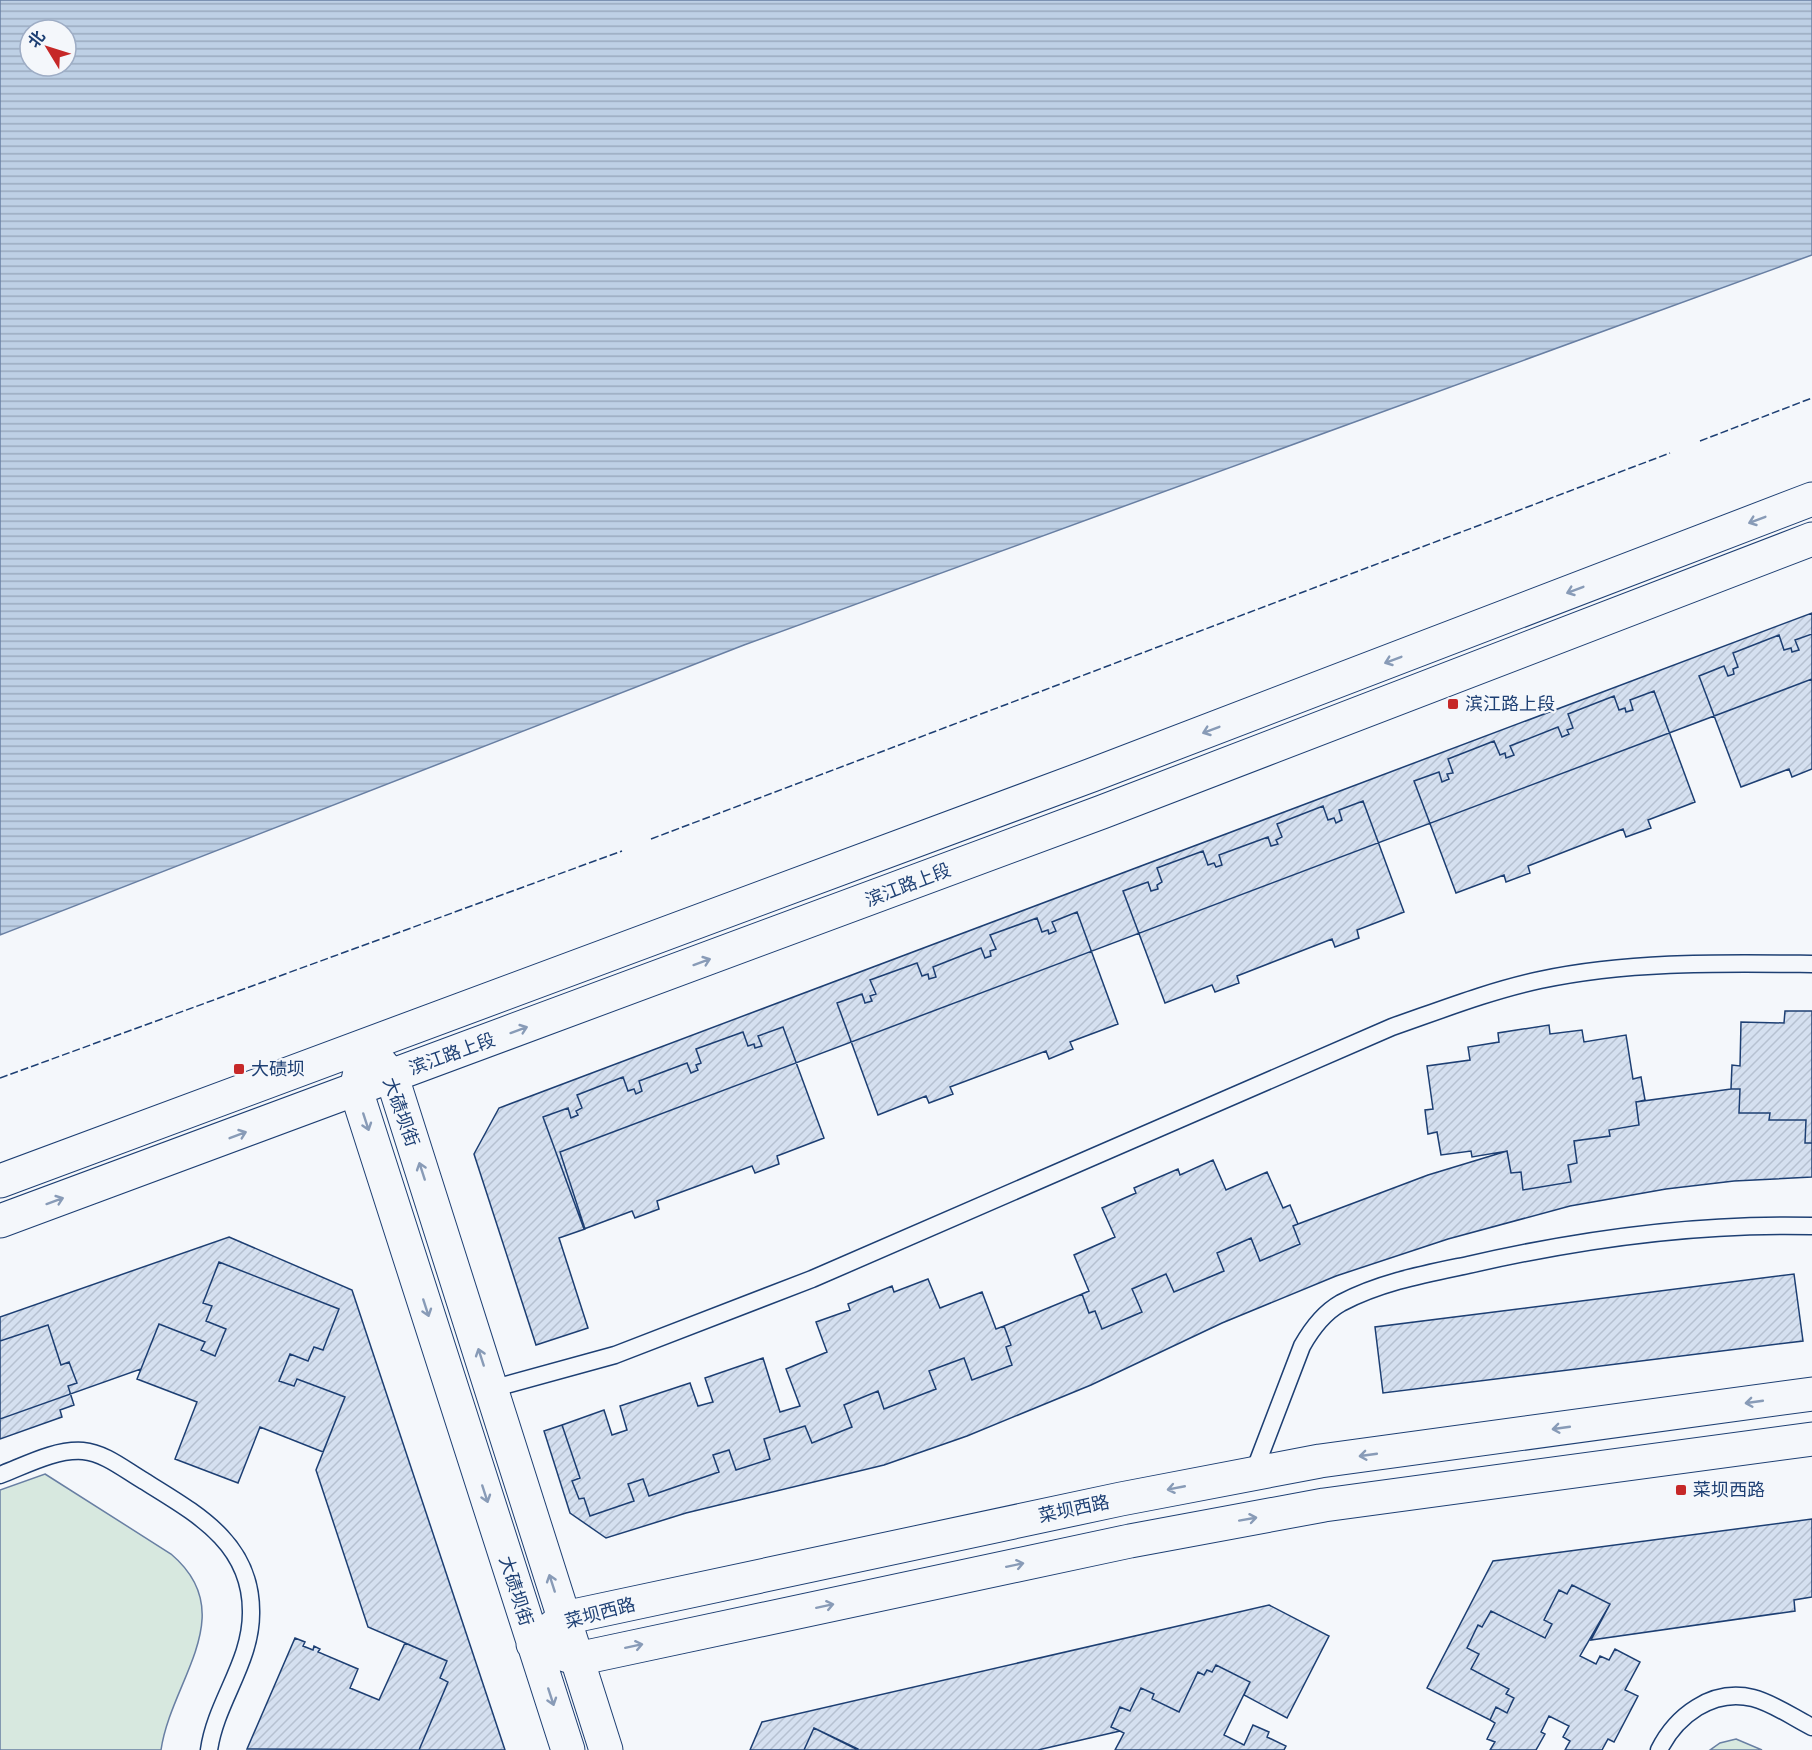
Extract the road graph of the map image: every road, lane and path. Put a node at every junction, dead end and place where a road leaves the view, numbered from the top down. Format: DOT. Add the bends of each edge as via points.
graph roads {
  1 [pos="1812,499"];
  2 [pos="1812,539"];
  3 [pos="1812,964"];
  4 [pos="366,1046"];
  5 [pos="392,1077"];
  6 [pos="356,1090"];
  7 [pos="0,1181"];
  8 [pos="0,1221"];
  9 [pos="1812,1226"];
  10 [pos="491,1389"];
  11 [pos="1812,1394"];
  12 [pos="1812,1439"];
  13 [pos="1253,1474"];
  14 [pos="0,1475"];
  15 [pos="564,1618"];
  16 [pos="533,1644"];
  17 [pos="577,1659"];
  18 [pos="1812,1727"];
  19 [pos="209,1750"];
  20 [pos="568,1750"];
  21 [pos="606,1750"];
  22 [pos="1659,1750"];
  1 -- 4 [label="street, 滨江路上段, one-way" via="1092,776"];
  5 -- 2 [label="street, 滨江路上段, one-way" via="1113,808"];
  3 -- 10 [label="lane" via="1615,968 1539,980 1471,999 1392,1027 812,1280 615,1355"];
  4 -- 5 [label="street, 大碛坝街"];
  4 -- 6 [label="street, 大碛坝街"];
  4 -- 7 [label="street, 滨江路上段"];
  5 -- 6 [label="street, 滨江路上段"];
  10 -- 5 [label="street, 大碛坝街, one-way"];
  8 -- 6 [label="street, 滨江路上段, one-way"];
  6 -- 16 [label="street, 大碛坝街, one-way"];
  9 -- 13 [label="lane" via="1750,1224 1633,1234 1513,1254 1390,1282 1339,1304 1312,1329 1302,1346"];
  15 -- 10 [label="street, 大碛坝街, one-way"];
  11 -- 13 [label="street, 菜坝西路, one-way" via="1320,1461"];
  17 -- 12 [label="street, one-way" via="1130,1541 1324,1505"];
  13 -- 15 [label="street, 菜坝西路, one-way"];
  14 -- 19 [label="lane" via="69,1451 96,1454 199,1515 230,1546 248,1586 250,1631 246,1653"];
  15 -- 16 [label="street, 菜坝西路"];
  15 -- 17 [label="street, 大碛坝街"];
  16 -- 17 [label="street, 菜坝西路"];
  16 -- 20 [label="street, 大碛坝街, one-way"];
  17 -- 21 [label="street, 大碛坝街"];
  18 -- 22 [label="lane" via="1754,1698 1719,1699 1687,1713"];
}
